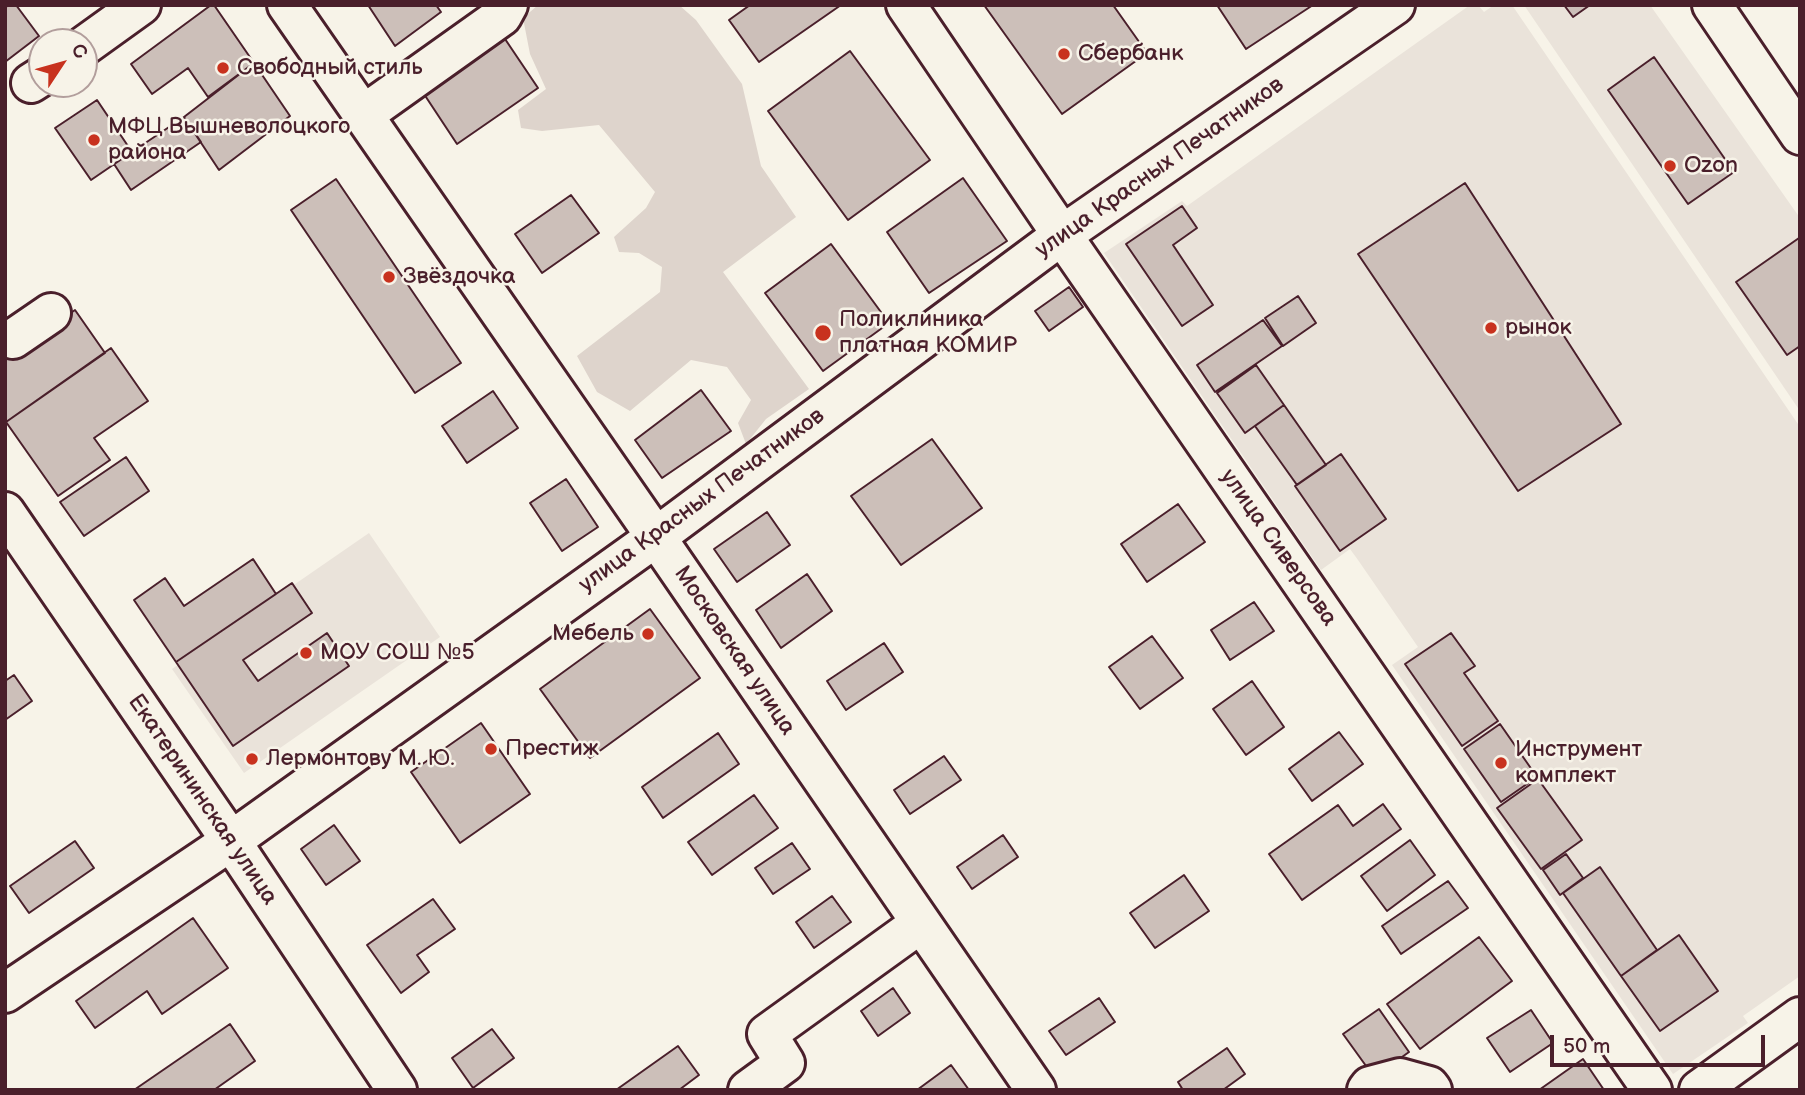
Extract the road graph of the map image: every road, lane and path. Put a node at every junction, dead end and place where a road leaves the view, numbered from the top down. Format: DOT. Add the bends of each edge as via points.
graph roads {
  1 [pos="141,5"];
  2 [pos="287,5"];
  3 [pos="508,5"];
  4 [pos="906,5"];
  5 [pos="1395,5"];
  6 [pos="1712,5"];
  7 [pos="98,36"];
  8 [pos="363,115"];
  9 [pos="1800,135"];
  10 [pos="1062,235"];
  11 [pos="51,313"];
  12 [pos="13,339"];
  13 [pos="5,512"];
  14 [pos="656,537"];
  15 [pos="231,841"];
  16 [pos="921,923"];
  17 [pos="5,993"];
  18 [pos="1800,1017"];
  19 [pos="397,1090"];
  20 [pos="748,1090"];
  21 [pos="1035,1090"];
  22 [pos="1367,1090"];
  23 [pos="1432,1090"];
  24 [pos="1653,1090"];
  25 [pos="1699,1090"];
  1 -- 7 [label="street"];
  2 -- 8 [label="street, Московская улица"];
  3 -- 8 [label="street" via="502,16"];
  4 -- 10 [label="street, улица Сиверсова"];
  5 -- 10 [label="street, улица Красных Печатников"];
  6 -- 9 [label="street"];
  8 -- 14 [label="street, Московская улица"];
  10 -- 14 [label="street, улица Красных Печатников"];
  10 -- 24 [label="street, улица Сиверсова"];
  11 -- 12 [label="street"];
  13 -- 15 [label="street, Екатерининская улица"];
  14 -- 15 [label="street, улица Красных Печатников"];
  14 -- 16 [label="street, Московская улица"];
  15 -- 17 [label="street, улица Красных Печатников"];
  15 -- 19 [label="street, Екатерининская улица"];
  16 -- 20 [label="street" via="766,1034 785,1063"];
  16 -- 21 [label="street, Московская улица"];
  18 -- 25 [label="street"];
  22 -- 23 [label="street" via="1400,1077"];
}
